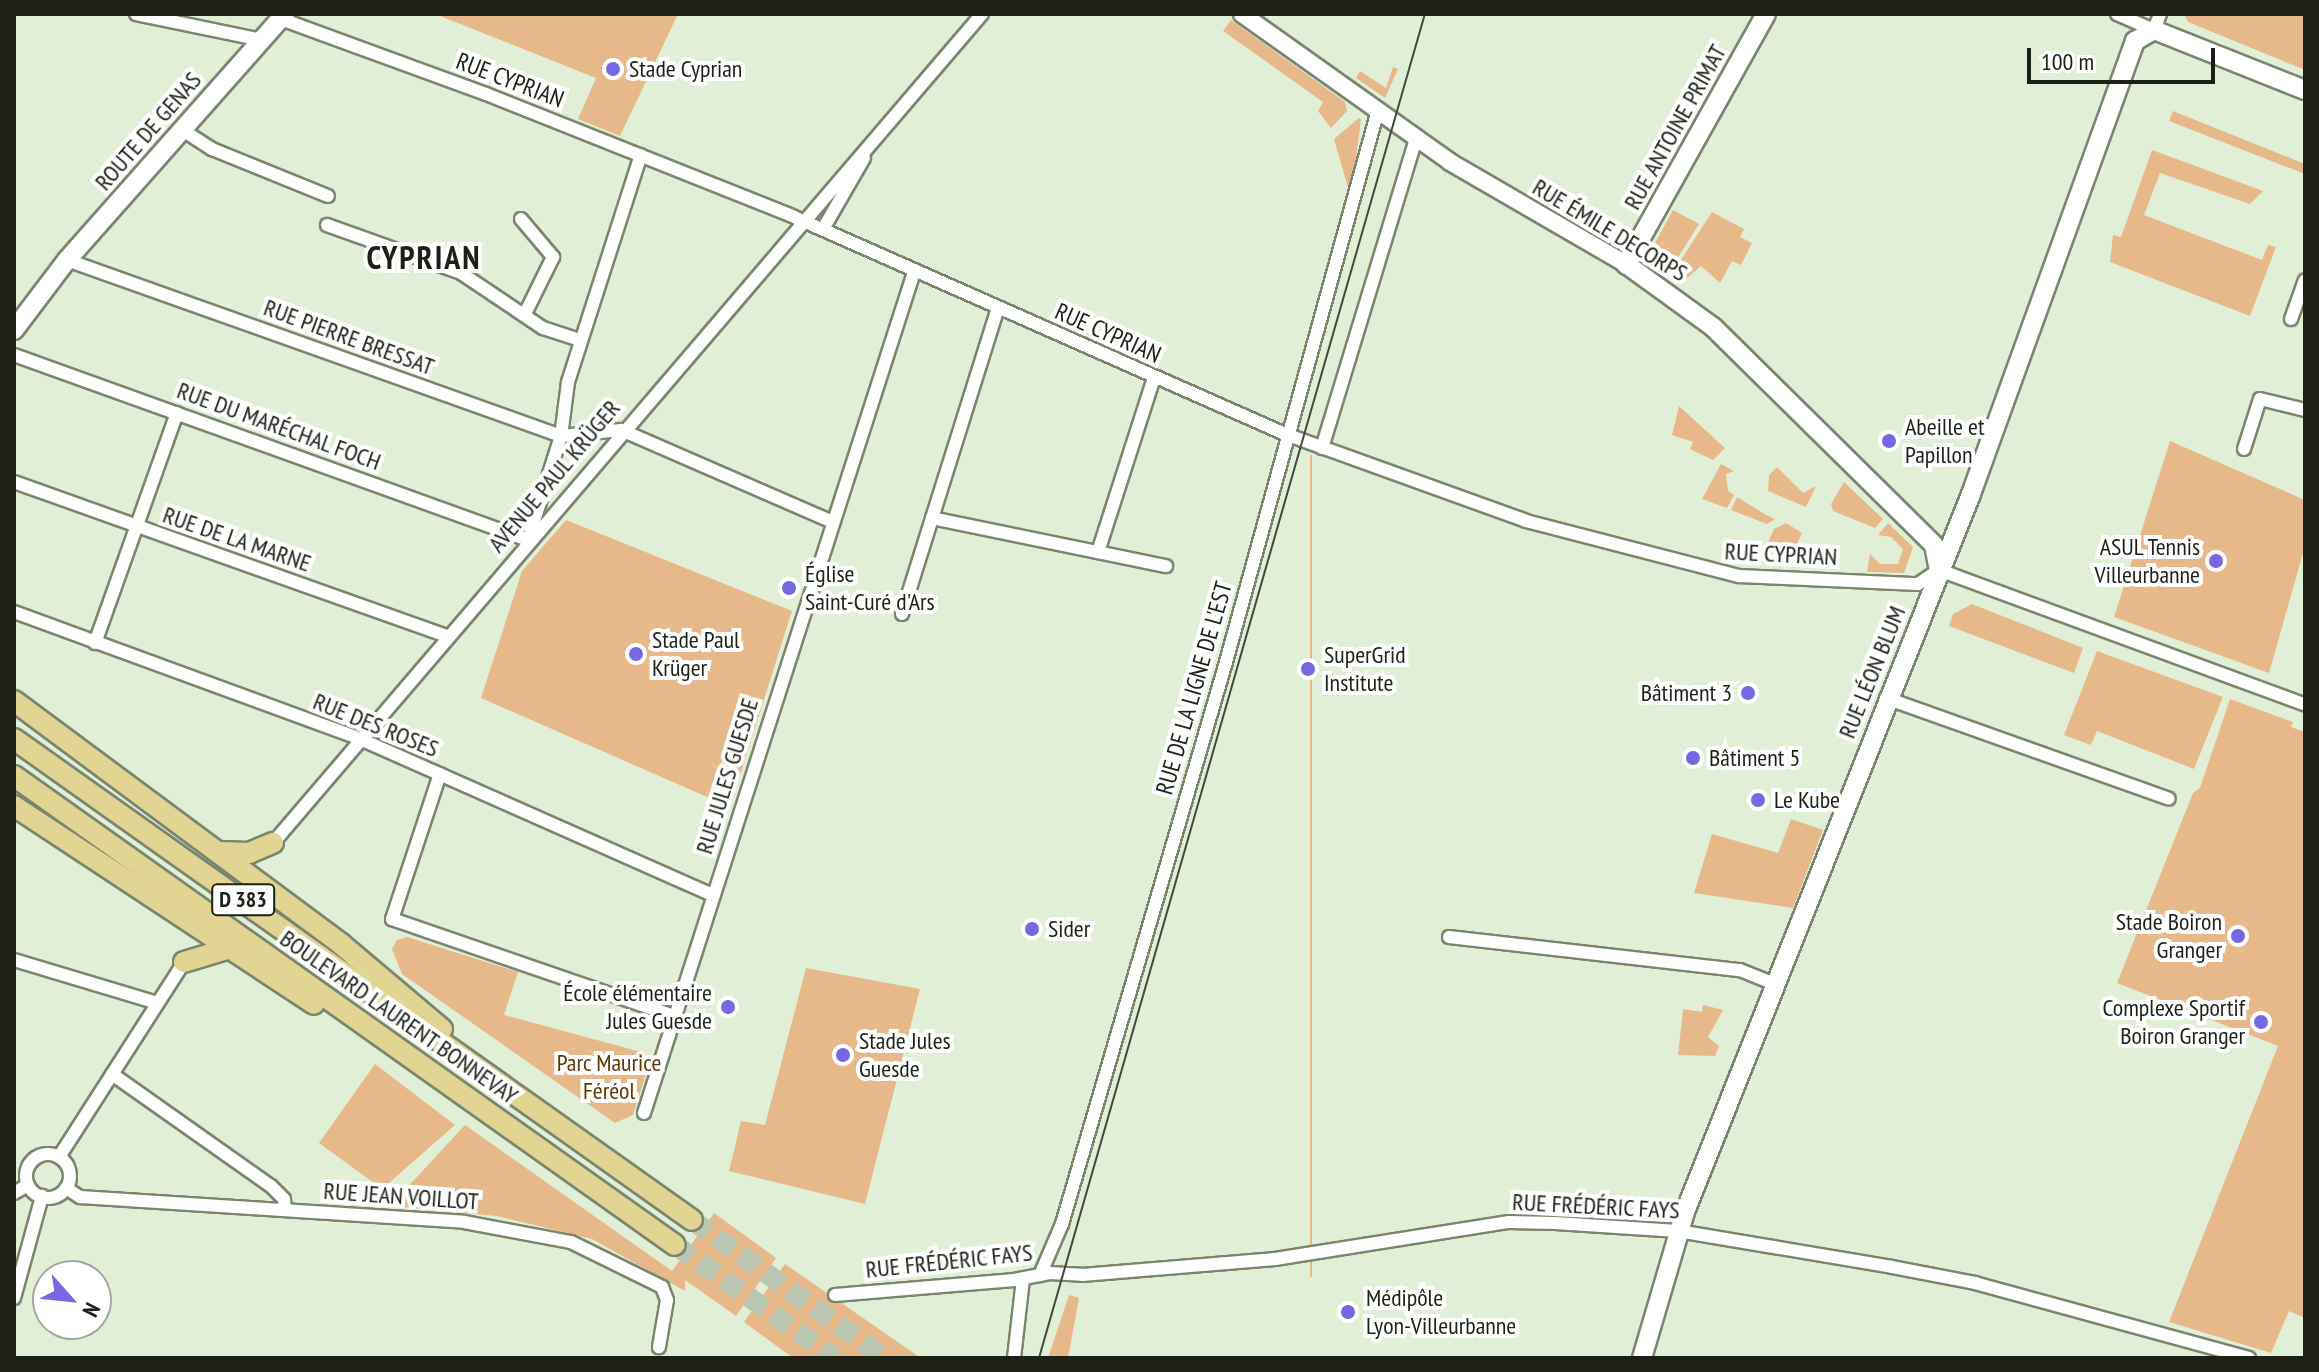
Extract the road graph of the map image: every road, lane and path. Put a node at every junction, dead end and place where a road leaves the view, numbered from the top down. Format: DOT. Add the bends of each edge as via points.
graph roads {
  1 [pos="136,14"];
  2 [pos="982,14"];
  3 [pos="1242,14"];
  4 [pos="1766,14"];
  5 [pos="2117,14"];
  6 [pos="283,17"];
  7 [pos="2157,22"];
  8 [pos="261,40"];
  9 [pos="2305,90"];
  10 [pos="1378,110"];
  11 [pos="181,129"];
  12 [pos="1416,138"];
  13 [pos="873,141"];
  14 [pos="641,155"];
  15 [pos="328,196"];
  16 [pos="521,219"];
  17 [pos="804,221"];
  18 [pos="327,225"];
  19 [pos="823,229"];
  20 [pos="67,260"];
  21 [pos="1626,264"];
  22 [pos="914,272"];
  23 [pos="2305,280"];
  24 [pos="49,281"];
  25 [pos="998,308"];
  26 [pos="14,311"];
  27 [pos="525,314"];
  28 [pos="2291,319"];
  29 [pos="14,330"];
  30 [pos="581,340"];
  31 [pos="14,355"];
  32 [pos="1154,378"];
  33 [pos="2305,410"];
  34 [pos="177,413"];
  35 [pos="621,430"];
  36 [pos="561,436"];
  37 [pos="1289,436"];
  38 [pos="1322,448"];
  39 [pos="2244,449"];
  40 [pos="14,482"];
  41 [pos="932,518"];
  42 [pos="830,521"];
  43 [pos="136,527"];
  44 [pos="528,540"];
  45 [pos="1098,552"];
  46 [pos="1166,566"];
  47 [pos="1939,570"];
  48 [pos="14,612"];
  49 [pos="902,614"];
  50 [pos="446,636"];
  51 [pos="95,643"];
  52 [pos="1886,698"];
  53 [pos="14,701"];
  54 [pos="2305,705"];
  55 [pos="358,738"];
  56 [pos="14,739"];
  57 [pos="440,774"];
  58 [pos="14,776"];
  59 [pos="2169,799"];
  60 [pos="14,806"];
  61 [pos="273,843"];
  62 [pos="219,852"];
  63 [pos="271,892"];
  64 [pos="714,896"];
  65 [pos="184,920"];
  66 [pos="1449,937"];
  67 [pos="227,949"];
  68 [pos="14,960"];
  69 [pos="184,962"];
  70 [pos="1774,984"];
  71 [pos="157,1003"];
  72 [pos="674,1016"];
  73 [pos="405,1053"];
  74 [pos="473,1060"];
  75 [pos="112,1074"];
  76 [pos="644,1113"];
  77 [pos="59,1157"];
  78 [pos="28,1185"];
  79 [pos="66,1188"];
  80 [pos="14,1193"];
  81 [pos="42,1196"];
  82 [pos="285,1210"];
  83 [pos="692,1220"];
  84 [pos="1685,1232"];
  85 [pos="675,1245"];
  86 [pos="1040,1275"];
  87 [pos="1023,1279"];
  88 [pos="835,1295"];
  89 [pos="14,1298"];
  90 [pos="659,1347"];
  91 [pos="1014,1358"];
  92 [pos="1642,1358"];
  93 [pos="2249,1358"];
  1 -- 8 [label="street"];
  2 -- 13 [label="street, AVENUE PAUL KRÜGER"];
  3 -- 10 [label="street, RUE ÉMILE DECORPS"];
  4 -- 21 [label="main road, RUE ANTOINE PRIMAT"];
  5 -- 7 [label="street"];
  6 -- 8 [label="main road, ROUTE DE GENAS"];
  6 -- 14 [label="street, RUE CYPRIAN"];
  7 -- 9 [label="main road"];
  7 -- 47 [label="main road, RUE LÉON BLUM" via="2135,41 2068,215 2043,302"];
  8 -- 11 [label="main road, ROUTE DE GENAS"];
  10 -- 12 [label="street, RUE ÉMILE DECORPS"];
  10 -- 37 [label="street, RUE DE LA LIGNE DE L'EST"];
  11 -- 15 [label="street" via="212,149"];
  11 -- 20 [label="main road, ROUTE DE GENAS"];
  12 -- 21 [label="street, RUE ÉMILE DECORPS"];
  12 -- 38 [label="street"];
  13 -- 17 [label="street, AVENUE PAUL KRÜGER"];
  13 -- 19 [label="street, AVENUE PAUL KRÜGER"];
  14 -- 17 [label="street, RUE CYPRIAN"];
  14 -- 30 [label="street"];
  16 -- 27 [label="street" via="553,257 542,289"];
  17 -- 19 [label="street, RUE CYPRIAN"];
  17 -- 35 [label="street, AVENUE PAUL KRÜGER"];
  18 -- 27 [label="street" via="461,273"];
  19 -- 22 [label="street, RUE CYPRIAN"];
  20 -- 24 [label="main road, ROUTE DE GENAS"];
  20 -- 36 [label="street, RUE PIERRE BRESSAT"];
  21 -- 47 [label="main road, RUE ÉMILE DECORPS" via="1713,327 1934,545"];
  22 -- 25 [label="street, RUE CYPRIAN"];
  22 -- 42 [label="street, RUE JULES GUESDE"];
  23 -- 28 [label="street"];
  24 -- 26 [label="main road, ROUTE DE GENAS"];
  24 -- 29 [label="main road, ROUTE DE GENAS"];
  25 -- 32 [label="street, RUE CYPRIAN"];
  25 -- 41 [label="street"];
  27 -- 30 [label="street" via="543,328"];
  30 -- 36 [label="street" via="568,382"];
  31 -- 34 [label="street, RUE DU MARÉCHAL FOCH"];
  32 -- 37 [label="street, RUE CYPRIAN"];
  32 -- 45 [label="street"];
  33 -- 39 [label="street" via="2260,399"];
  34 -- 43 [label="street"];
  34 -- 44 [label="street, RUE DU MARÉCHAL FOCH"];
  35 -- 36 [label="street, RUE PIERRE BRESSAT"];
  35 -- 42 [label="street"];
  35 -- 44 [label="street, AVENUE PAUL KRÜGER"];
  36 -- 44 [label="street"];
  37 -- 38 [label="street, RUE CYPRIAN"];
  37 -- 86 [label="street, RUE DE LA LIGNE DE L'EST" via="1062,1224"];
  38 -- 47 [label="street, RUE CYPRIAN" via="1587,539 1739,576 1918,584"];
  40 -- 43 [label="street, RUE DE LA MARNE"];
  41 -- 45 [label="street"];
  41 -- 49 [label="street"];
  42 -- 64 [label="street, RUE JULES GUESDE"];
  43 -- 50 [label="street, RUE DE LA MARNE"];
  43 -- 51 [label="street"];
  44 -- 50 [label="street, AVENUE PAUL KRÜGER"];
  45 -- 46 [label="street"];
  47 -- 52 [label="main road, RUE LÉON BLUM"];
  47 -- 54 [label="street"];
  48 -- 51 [label="street, RUE DES ROSES"];
  50 -- 55 [label="street, AVENUE PAUL KRÜGER"];
  51 -- 55 [label="street, RUE DES ROSES"];
  52 -- 59 [label="street"];
  52 -- 70 [label="main road, RUE LÉON BLUM"];
  53 -- 62 [label="highway"];
  55 -- 57 [label="street, RUE DES ROSES"];
  55 -- 61 [label="street, AVENUE PAUL KRÜGER"];
  56 -- 74 [label="highway, BOULEVARD LAURENT BONNEVAY / D 383"];
  57 -- 64 [label="street, RUE DES ROSES"];
  57 -- 72 [label="street" via="392,919"];
  58 -- 73 [label="highway, BOULEVARD LAURENT BONNEVAY / D 383"];
  60 -- 65 [label="highway"];
  61 -- 62 [label="highway" via="249,853"];
  61 -- 63 [label="highway" via="264,866"];
  62 -- 63 [label="highway"];
  63 -- 74 [label="highway" via="420,1005"];
  64 -- 72 [label="street, RUE JULES GUESDE"];
  65 -- 67 [label="highway"];
  65 -- 69 [label="highway"];
  66 -- 70 [label="street" via="1740,970"];
  67 -- 69 [label="highway"];
  67 -- 73 [label="highway" via="369,1040"];
  68 -- 71 [label="street"];
  69 -- 71 [label="street"];
  70 -- 84 [label="main road, RUE LÉON BLUM"];
  71 -- 75 [label="street"];
  72 -- 76 [label="street, RUE JULES GUESDE"];
  73 -- 85 [label="highway, BOULEVARD LAURENT BONNEVAY / D 383"];
  74 -- 83 [label="highway, BOULEVARD LAURENT BONNEVAY / D 383"];
  75 -- 77 [label="street"];
  75 -- 82 [label="street" via="271,1186 284,1199"];
  77 -- 78 [label="street" via="35,1158 27,1171"];
  77 -- 79 [label="street" via="68,1167"];
  78 -- 80 [label="street"];
  78 -- 81 [label="street"];
  79 -- 81 [label="street" via="56,1196"];
  79 -- 82 [label="street, RUE JEAN VOILLOT" via="80,1197"];
  81 -- 89 [label="street"];
  82 -- 90 [label="street, RUE JEAN VOILLOT" via="464,1222 571,1242 662,1287 667,1300"];
  84 -- 86 [label="street, RUE FRÉDÉRIC FAYS" via="1509,1222 1275,1259"];
  84 -- 92 [label="main road, RUE LÉON BLUM"];
  84 -- 93 [label="street, RUE FRÉDÉRIC FAYS" via="1975,1283"];
  86 -- 87 [label="street, RUE FRÉDÉRIC FAYS"];
  87 -- 88 [label="street, RUE FRÉDÉRIC FAYS"];
  87 -- 91 [label="street"];
}
